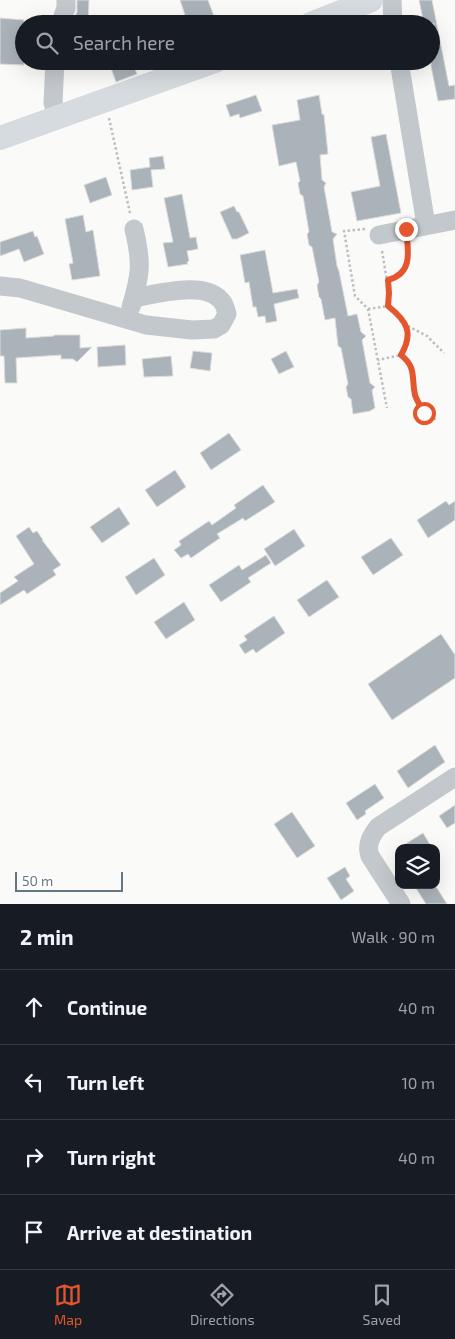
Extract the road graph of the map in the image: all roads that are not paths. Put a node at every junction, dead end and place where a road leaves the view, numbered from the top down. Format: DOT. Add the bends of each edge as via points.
graph roads {
  1 [pos="66,0"];
  2 [pos="371,0"];
  3 [pos="392,0"];
  4 [pos="63,15"];
  5 [pos="334,15"];
  6 [pos="393,15"];
  7 [pos="55,70"];
  8 [pos="190,70"];
  9 [pos="400,70"];
  10 [pos="58,118"];
  11 [pos="0,138"];
  12 [pos="455,220"];
  13 [pos="426,225"];
  14 [pos="134,229"];
  15 [pos="378,235"];
  16 [pos="0,286"];
  17 [pos="134,298"];
  18 [pos="127,320"];
  19 [pos="455,777"];
  20 [pos="401,904"];
  1 -- 4 [label="street"];
  2 -- 5 [label="main road"];
  3 -- 6 [label="street"];
  7 -- 10 [label="street" via="53,103"];
  8 -- 10 [label="main road"];
  9 -- 13 [label="street"];
  10 -- 11 [label="main road"];
  12 -- 13 [label="street"];
  13 -- 15 [label="street"];
  14 -- 17 [label="street" via="140,253 140,273"];
  16 -- 18 [label="street" via="20,288"];
  17 -- 18 [label="street"];
  17 -- 18 [label="street" via="197,289 214,294 223,303 227,314 221,326 214,329 192,330"];
  19 -- 20 [label="street" via="378,827 370,838 370,856"];
}
